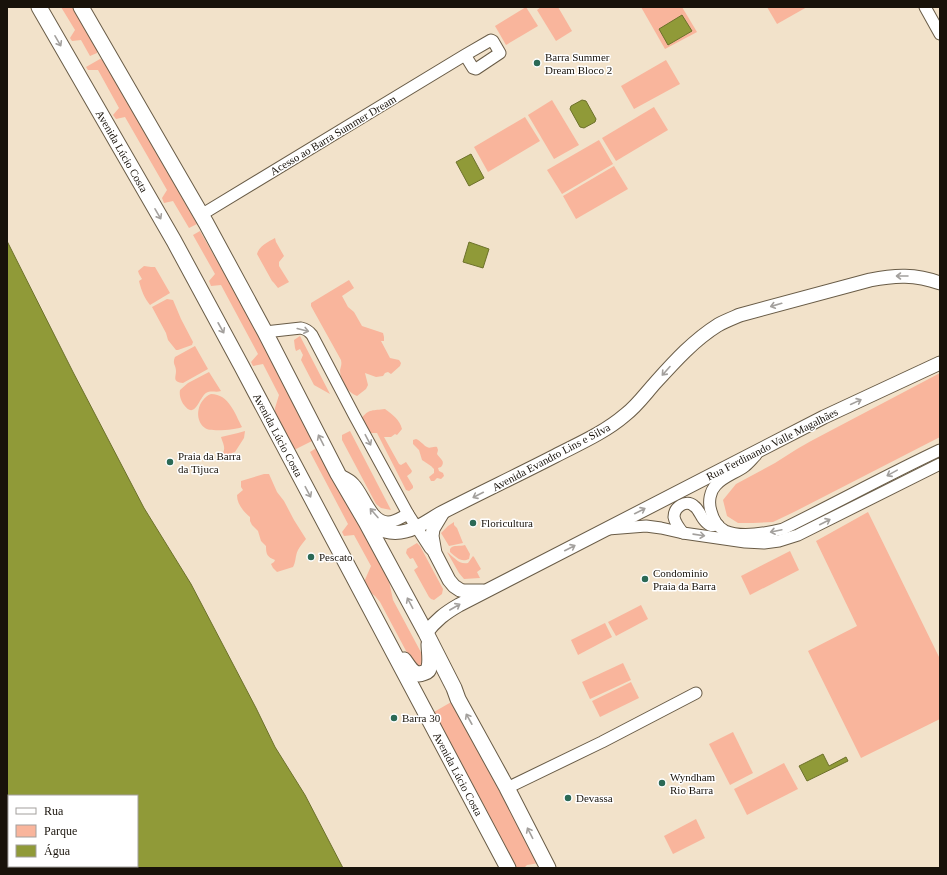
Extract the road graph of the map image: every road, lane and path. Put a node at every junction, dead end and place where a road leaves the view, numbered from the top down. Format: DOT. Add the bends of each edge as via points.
graph roads {
  1 [pos="39,7"];
  2 [pos="81,7"];
  3 [pos="925,7"];
  4 [pos="940,34"];
  5 [pos="465,55"];
  6 [pos="201,215"];
  7 [pos="940,283"];
  8 [pos="264,332"];
  9 [pos="940,362"];
  10 [pos="762,448"];
  11 [pos="940,450"];
  12 [pos="940,457"];
  13 [pos="940,464"];
  14 [pos="338,474"];
  15 [pos="892,488"];
  16 [pos="442,512"];
  17 [pos="408,514"];
  18 [pos="366,522"];
  19 [pos="718,526"];
  20 [pos="417,528"];
  21 [pos="605,530"];
  22 [pos="683,533"];
  23 [pos="435,553"];
  24 [pos="486,591"];
  25 [pos="374,615"];
  26 [pos="427,636"];
  27 [pos="696,693"];
  28 [pos="507,788"];
  29 [pos="508,868"];
  30 [pos="548,868"];
  1 -- 25 [label="main road, Avenida Lúcio Costa, one-way" via="174,241"];
  2 -- 6 [label="main road"];
  3 -- 4 [label="street"];
  5 -- 6 [label="street, Acesso ao Barra Summer Dream"];
  6 -- 8 [label="main road"];
  7 -- 16 [label="street, Avenida Evandro Lins e Silva, one-way" via="906,276 870,280 740,315 720,324 689,347 633,408 606,429"];
  14 -- 8 [label="main road, one-way"];
  8 -- 17 [label="street, one-way" via="300,328 306,329 312,335"];
  10 -- 9 [label="street, Rua Ferdinando Valle Magalhães, one-way"];
  10 -- 19 [label="street" via="744,466 716,484 712,492 710,509"];
  21 -- 10 [label="street, Rua Ferdinando Valle Magalhães, one-way"];
  11 -- 19 [label="street, one-way" via="783,529 741,534 732,533"];
  12 -- 15 [label="street" via="906,475"];
  13 -- 15 [label="street"];
  17 -- 14 [label="street, one-way" via="388,522 379,519 373,514 353,482"];
  14 -- 18 [label="main road"];
  22 -- 15 [label="street, one-way" via="745,542 779,541 798,535"];
  16 -- 20 [label="street, Avenida Evandro Lins e Silva"];
  16 -- 23 [label="street" via="433,529"];
  17 -- 20 [label="street"];
  18 -- 20 [label="street, Avenida Evandro Lins e Silva" via="391,533"];
  26 -- 18 [label="main road, one-way"];
  19 -- 22 [label="street" via="708,525 694,506 684,504 679,506 674,517"];
  20 -- 23 [label="street"];
  21 -- 22 [label="street" via="646,526"];
  24 -- 21 [label="street, Rua Ferdinando Valle Magalhães, one-way"];
  23 -- 24 [label="street" via="454,586 464,591"];
  26 -- 24 [label="street, Rua Ferdinando Valle Magalhães, one-way" via="435,621"];
  25 -- 26 [label="main road" via="413,672 418,674 428,671 429,668"];
  25 -- 29 [label="main road, Avenida Lúcio Costa"];
  28 -- 26 [label="main road, one-way"];
  27 -- 28 [label="street"];
  30 -- 28 [label="main road, one-way"];
}
